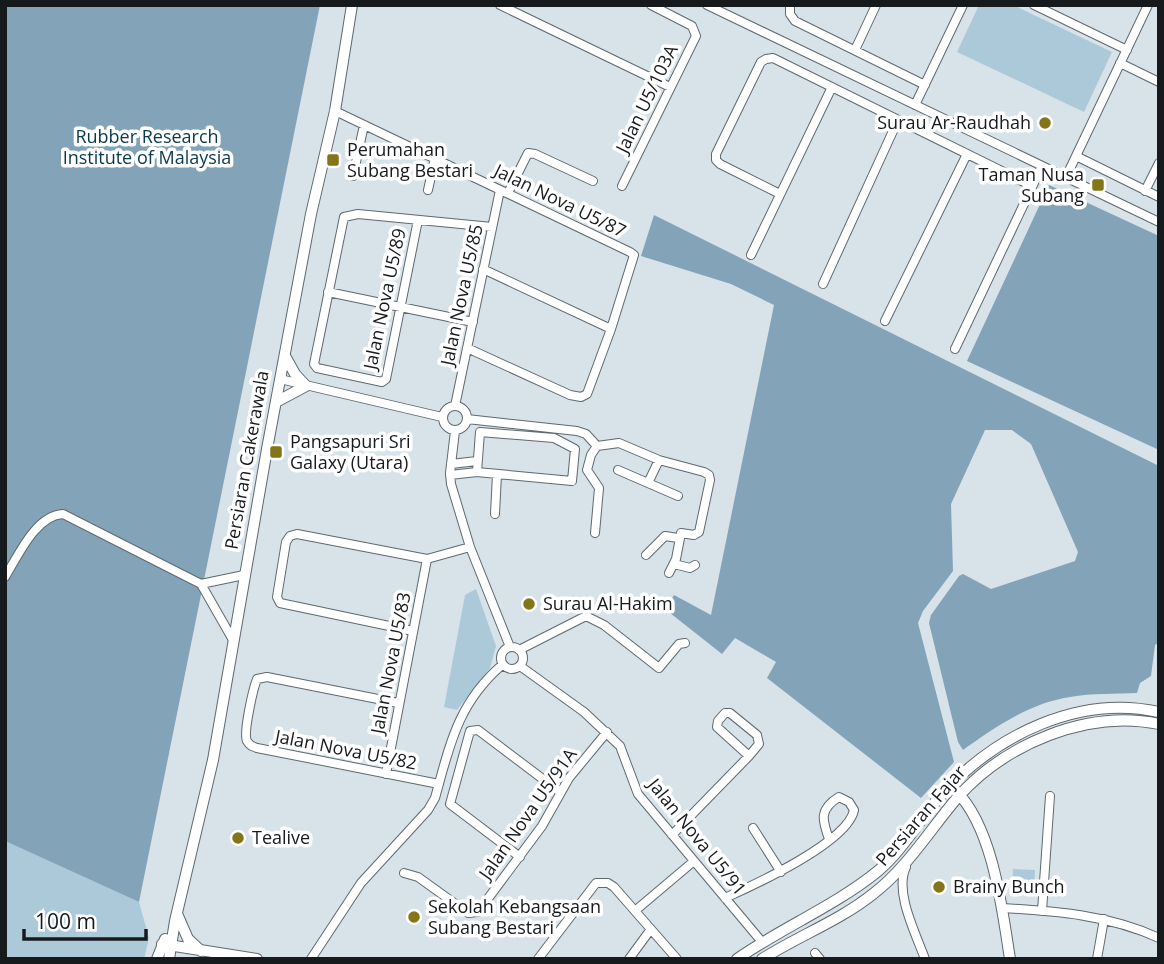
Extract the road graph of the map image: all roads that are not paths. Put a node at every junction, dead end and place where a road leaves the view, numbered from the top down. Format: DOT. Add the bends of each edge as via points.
graph roads {
  1 [pos="352,5"];
  2 [pos="500,5"];
  3 [pos="651,5"];
  4 [pos="707,5"];
  5 [pos="790,5"];
  6 [pos="876,5"];
  7 [pos="963,5"];
  8 [pos="1034,5"];
  9 [pos="1149,5"];
  10 [pos="1054,9"];
  11 [pos="855,50"];
  12 [pos="1127,50"];
  13 [pos="1121,63"];
  14 [pos="1159,82"];
  15 [pos="925,85"];
  16 [pos="832,87"];
  17 [pos="670,88"];
  18 [pos="915,105"];
  19 [pos="335,111"];
  20 [pos="898,120"];
  21 [pos="364,125"];
  22 [pos="967,154"];
  23 [pos="1076,156"];
  24 [pos="435,158"];
  25 [pos="1159,163"];
  26 [pos="1042,166"];
  27 [pos="353,176"];
  28 [pos="1066,177"];
  29 [pos="593,181"];
  30 [pos="622,186"];
  31 [pos="1032,186"];
  32 [pos="428,190"];
  33 [pos="504,191"];
  34 [pos="1145,191"];
  35 [pos="780,194"];
  36 [pos="1159,197"];
  37 [pos="418,220"];
  38 [pos="1159,222"];
  39 [pos="492,227"];
  40 [pos="751,255"];
  41 [pos="483,269"];
  42 [pos="823,284"];
  43 [pos="328,292"];
  44 [pos="400,305"];
  45 [pos="885,321"];
  46 [pos="473,322"];
  47 [pos="611,329"];
  48 [pos="467,348"];
  49 [pos="956,349"];
  50 [pos="285,356"];
  51 [pos="280,379"];
  52 [pos="306,386"];
  53 [pos="276,402"];
  54 [pos="455,406"];
  55 [pos="443,417"];
  56 [pos="467,419"];
  57 [pos="455,431"];
  58 [pos="597,446"];
  59 [pos="659,460"];
  60 [pos="477,461"];
  61 [pos="451,464"];
  62 [pos="618,470"];
  63 [pos="477,472"];
  64 [pos="497,474"];
  65 [pos="450,475"];
  66 [pos="648,484"];
  67 [pos="677,496"];
  68 [pos="495,514"];
  69 [pos="595,533"];
  70 [pos="678,538"];
  71 [pos="470,547"];
  72 [pos="646,555"];
  73 [pos="427,559"];
  74 [pos="674,564"];
  75 [pos="695,565"];
  76 [pos="669,573"];
  77 [pos="244,575"];
  78 [pos="5,577"];
  79 [pos="201,584"];
  80 [pos="413,631"];
  81 [pos="233,640"];
  82 [pos="685,643"];
  83 [pos="510,647"];
  84 [pos="519,650"];
  85 [pos="502,665"];
  86 [pos="520,666"];
  87 [pos="398,703"];
  88 [pos="1159,712"];
  89 [pos="1159,724"];
  90 [pos="607,732"];
  91 [pos="749,756"];
  92 [pos="386,774"];
  93 [pos="979,776"];
  94 [pos="439,784"];
  95 [pos="951,786"];
  96 [pos="560,792"];
  97 [pos="960,795"];
  98 [pos="1049,796"];
  99 [pos="951,807"];
  100 [pos="972,815"];
  101 [pos="753,828"];
  102 [pos="672,835"];
  103 [pos="829,839"];
  104 [pos="520,857"];
  105 [pos="910,858"];
  106 [pos="694,861"];
  107 [pos="780,872"];
  108 [pos="404,873"];
  109 [pos="874,894"];
  110 [pos="902,894"];
  111 [pos="725,898"];
  112 [pos="1002,908"];
  113 [pos="636,911"];
  114 [pos="1042,911"];
  115 [pos="176,917"];
  116 [pos="1104,919"];
  117 [pos="651,929"];
  118 [pos="1159,938"];
  119 [pos="762,942"];
  120 [pos="167,945"];
  121 [pos="201,951"];
  122 [pos="158,959"];
  123 [pos="169,959"];
  124 [pos="257,959"];
  125 [pos="312,959"];
  126 [pos="538,959"];
  127 [pos="629,959"];
  128 [pos="677,959"];
  129 [pos="737,959"];
  130 [pos="762,959"];
  131 [pos="925,959"];
  132 [pos="1010,959"];
  133 [pos="1097,959"];
  1 -- 19 [label="street, Persiaran Cakerawala"];
  2 -- 17 [label="street"];
  3 -- 17 [label="street, Jalan U5/103A" via="692,26 696,36"];
  4 -- 18 [label="street"];
  5 -- 11 [label="street" via="795,21"];
  6 -- 11 [label="street"];
  7 -- 15 [label="street"];
  8 -- 10 [label="street"];
  9 -- 12 [label="street"];
  10 -- 12 [label="street"];
  11 -- 15 [label="street"];
  12 -- 13 [label="street"];
  13 -- 14 [label="street"];
  13 -- 23 [label="street"];
  15 -- 18 [label="street"];
  16 -- 20 [label="street"];
  16 -- 35 [label="street"];
  16 -- 35 [label="street" via="773,58 766,59 716,154 720,164"];
  17 -- 30 [label="street, Jalan U5/103A"];
  18 -- 26 [label="street"];
  19 -- 21 [label="street, Jalan Nova U5/87"];
  19 -- 50 [label="street, Persiaran Cakerawala"];
  20 -- 22 [label="street"];
  20 -- 42 [label="street"];
  21 -- 24 [label="street, Jalan Nova U5/87"];
  21 -- 27 [label="street"];
  22 -- 31 [label="street"];
  22 -- 45 [label="street"];
  23 -- 28 [label="street"];
  23 -- 34 [label="street"];
  24 -- 32 [label="street"];
  24 -- 33 [label="street, Jalan Nova U5/87"];
  25 -- 34 [label="street"];
  26 -- 28 [label="street"];
  26 -- 31 [label="street"];
  28 -- 38 [label="street"];
  29 -- 33 [label="street, Jalan Nova U5/85" via="528,153"];
  31 -- 49 [label="street"];
  33 -- 39 [label="street, Jalan Nova U5/85"];
  33 -- 47 [label="street, Jalan Nova U5/87" via="632,253 634,261"];
  34 -- 36 [label="street"];
  35 -- 40 [label="street"];
  37 -- 39 [label="street, Jalan Nova U5/89"];
  37 -- 43 [label="street, Jalan Nova U5/89" via="358,214 344,217"];
  37 -- 44 [label="street, Jalan Nova U5/89"];
  39 -- 41 [label="street, Jalan Nova U5/85"];
  41 -- 46 [label="street, Jalan Nova U5/85"];
  41 -- 47 [label="street"];
  43 -- 44 [label="street"];
  43 -- 44 [label="street, Jalan Nova U5/89" via="314,364 320,370 382,382"];
  44 -- 46 [label="street"];
  46 -- 48 [label="street, Jalan Nova U5/85"];
  47 -- 48 [label="street, Jalan Nova U5/87" via="591,389 581,397"];
  48 -- 54 [label="street, Jalan Nova U5/85"];
  50 -- 51 [label="street, Persiaran Cakerawala"];
  50 -- 52 [label="street"];
  51 -- 52 [label="street"];
  51 -- 53 [label="street, Persiaran Cakerawala"];
  52 -- 53 [label="street"];
  52 -- 55 [label="street"];
  53 -- 77 [label="street, Persiaran Cakerawala"];
  54 -- 55 [label="street" via="445,410"];
  54 -- 56 [label="street"];
  55 -- 57 [label="street" via="444,425"];
  56 -- 57 [label="street"];
  56 -- 58 [label="street" via="577,430"];
  57 -- 61 [label="street"];
  58 -- 59 [label="street" via="619,443"];
  58 -- 69 [label="street" via="587,470 599,488"];
  59 -- 66 [label="street"];
  59 -- 70 [label="street" via="709,475 699,532 681,533"];
  60 -- 61 [label="street"];
  60 -- 63 [label="street"];
  60 -- 64 [label="street" via="480,432 554,438 575,449 572,481"];
  61 -- 65 [label="street"];
  62 -- 66 [label="street"];
  63 -- 64 [label="street"];
  63 -- 65 [label="street"];
  64 -- 68 [label="street"];
  65 -- 71 [label="street"];
  66 -- 67 [label="street"];
  70 -- 72 [label="street" via="665,536"];
  70 -- 74 [label="street"];
  71 -- 73 [label="street"];
  71 -- 83 [label="street"];
  73 -- 80 [label="street, Jalan Nova U5/83"];
  73 -- 80 [label="street" via="297,534 286,542 280,603"];
  74 -- 75 [label="street"];
  74 -- 76 [label="street"];
  77 -- 79 [label="street"];
  77 -- 81 [label="street, Persiaran Cakerawala"];
  78 -- 79 [label="street" via="42,522 63,513"];
  79 -- 81 [label="street"];
  80 -- 87 [label="street, Jalan Nova U5/83"];
  81 -- 115 [label="street, Persiaran Cakerawala" via="213,760"];
  82 -- 84 [label="street" via="678,644 659,668 586,616"];
  83 -- 84 [label="street"];
  83 -- 85 [label="street" via="500,655"];
  84 -- 86 [label="street" via="523,656"];
  85 -- 86 [label="street" via="511,670"];
  85 -- 94 [label="street" via="461,714"];
  86 -- 90 [label="street, Jalan Nova U5/91"];
  87 -- 92 [label="street, Jalan Nova U5/83"];
  87 -- 92 [label="street, Jalan Nova U5/82" via="267,677 257,679 254,688 246,736 252,746"];
  88 -- 95 [label="street" via="1110,708 1056,718 992,751"];
  89 -- 93 [label="street, Persiaran Fajar" via="1096,723 1066,730 1007,756"];
  90 -- 96 [label="street, Jalan Nova U5/91A"];
  90 -- 102 [label="street, Jalan Nova U5/91" via="620,747 638,794"];
  91 -- 91 [label="street" via="760,744 759,738 725,713 717,727"];
  91 -- 102 [label="street"];
  92 -- 94 [label="street, Jalan Nova U5/82"];
  93 -- 97 [label="street, Persiaran Fajar"];
  93 -- 100 [label="street" via="969,798"];
  94 -- 125 [label="street" via="428,810 361,883"];
  95 -- 97 [label="street"];
  95 -- 119 [label="street" via="880,869"];
  96 -- 104 [label="street, Jalan Nova U5/91A"];
  96 -- 104 [label="street" via="478,730 469,735 450,804"];
  97 -- 99 [label="street, Persiaran Fajar"];
  97 -- 100 [label="street"];
  98 -- 114 [label="street"];
  99 -- 100 [label="street"];
  99 -- 105 [label="street, Persiaran Fajar"];
  100 -- 112 [label="street" via="991,858"];
  101 -- 107 [label="street"];
  102 -- 106 [label="street, Jalan Nova U5/91"];
  103 -- 103 [label="street" via="852,818 854,810 839,797 825,812"];
  103 -- 107 [label="street"];
  104 -- 108 [label="street, Jalan Nova U5/91A" via="472,914 418,877"];
  105 -- 109 [label="street, Persiaran Fajar"];
  105 -- 110 [label="street" via="902,874"];
  106 -- 111 [label="street, Jalan Nova U5/91"];
  106 -- 113 [label="street"];
  107 -- 111 [label="street"];
  109 -- 110 [label="street" via="893,886"];
  109 -- 130 [label="street, Persiaran Fajar"];
  110 -- 131 [label="street"];
  111 -- 119 [label="street, Jalan Nova U5/91"];
  112 -- 114 [label="street"];
  112 -- 132 [label="street"];
  113 -- 117 [label="street"];
  113 -- 126 [label="street" via="614,887 596,883"];
  114 -- 116 [label="street"];
  115 -- 120 [label="street, Persiaran Cakerawala"];
  115 -- 121 [label="street"];
  116 -- 118 [label="street"];
  116 -- 133 [label="street"];
  117 -- 127 [label="street"];
  117 -- 128 [label="street"];
  119 -- 129 [label="street"];
  120 -- 121 [label="street"];
  120 -- 122 [label="street, Persiaran Cakerawala"];
  120 -- 123 [label="street, Persiaran Cakerawala"];
  121 -- 124 [label="street"];
}
